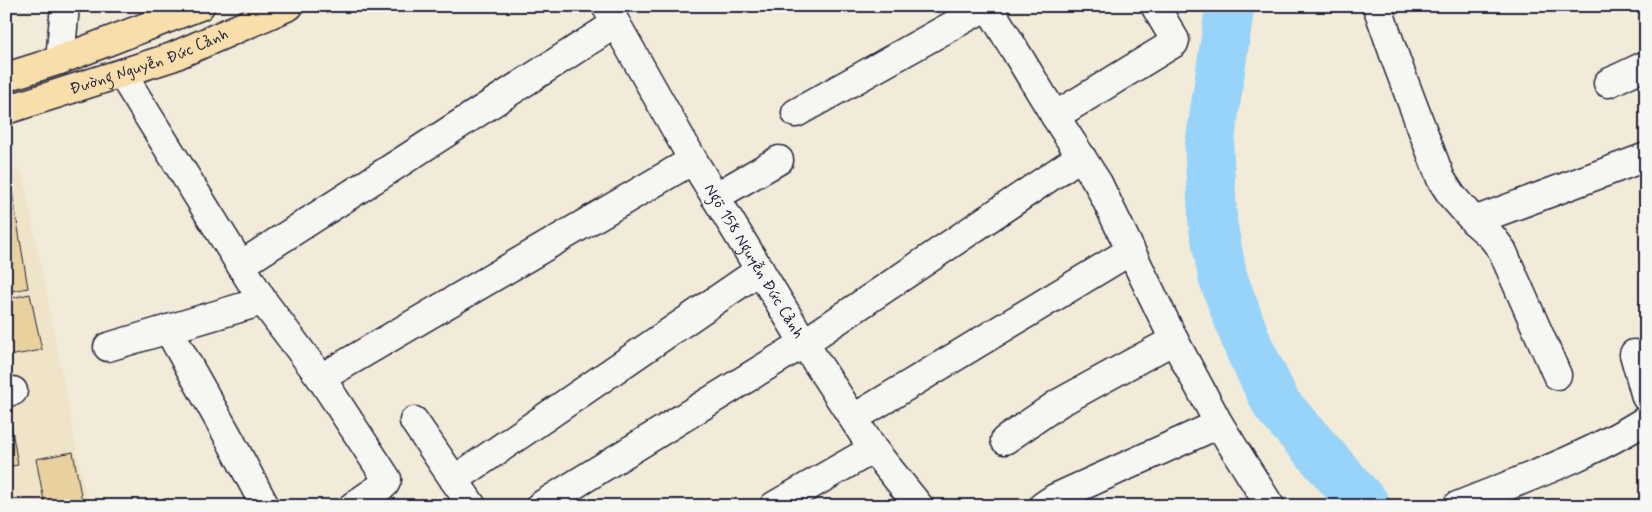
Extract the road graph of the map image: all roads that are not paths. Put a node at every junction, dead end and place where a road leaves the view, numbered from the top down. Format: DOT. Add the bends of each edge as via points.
graph roads {
  1 [pos="65,6"];
  2 [pos="200,6"];
  3 [pos="289,6"];
  4 [pos="987,6"];
  5 [pos="1155,6"];
  6 [pos="1377,6"];
  7 [pos="611,15"];
  8 [pos="60,60"];
  9 [pos="1646,65"];
  10 [pos="122,74"];
  11 [pos="6,77"];
  12 [pos="1608,83"];
  13 [pos="6,110"];
  14 [pos="796,113"];
  15 [pos="1055,116"];
  16 [pos="1081,156"];
  17 [pos="1646,157"];
  18 [pos="693,160"];
  19 [pos="779,160"];
  20 [pos="716,198"];
  21 [pos="1474,222"];
  22 [pos="1130,251"];
  23 [pos="241,265"];
  24 [pos="760,270"];
  25 [pos="263,301"];
  26 [pos="168,329"];
  27 [pos="1174,340"];
  28 [pos="804,342"];
  29 [pos="108,347"];
  30 [pos="1634,354"];
  31 [pos="1557,375"];
  32 [pos="321,378"];
  33 [pos="1646,397"];
  34 [pos="854,418"];
  35 [pos="1646,420"];
  36 [pos="414,421"];
  37 [pos="1219,424"];
  38 [pos="1005,440"];
  39 [pos="873,449"];
  40 [pos="454,480"];
  41 [pos="265,506"];
  42 [pos="353,506"];
  43 [pos="472,506"];
  44 [pos="540,506"];
  45 [pos="774,506"];
  46 [pos="919,506"];
  47 [pos="1043,506"];
  48 [pos="1270,506"];
  49 [pos="1456,506"];
  1 -- 8 [label="street"];
  2 -- 8 [label="highway, Đường Nguyễn Đức Cảnh"];
  3 -- 10 [label="highway, Đường Nguyễn Đức Cảnh" via="172,57"];
  4 -- 14 [label="street"];
  4 -- 15 [label="street"];
  5 -- 15 [label="street" via="1174,43"];
  6 -- 21 [label="street" via="1441,180"];
  7 -- 18 [label="street, Ngõ 158 Nguyễn Đức Cảnh"];
  7 -- 23 [label="street"];
  8 -- 11 [label="highway, Đường Nguyễn Đức Cảnh"];
  9 -- 12 [label="street"];
  10 -- 13 [label="highway, Đường Nguyễn Đức Cảnh"];
  10 -- 23 [label="street"];
  15 -- 16 [label="street"];
  16 -- 22 [label="street" via="1098,183"];
  16 -- 28 [label="street"];
  17 -- 21 [label="street"];
  18 -- 20 [label="street, Ngõ 158 Nguyễn Đức Cảnh"];
  18 -- 32 [label="street"];
  19 -- 20 [label="street"];
  20 -- 24 [label="street, Ngõ 158 Nguyễn Đức Cảnh"];
  21 -- 31 [label="street" via="1502,250"];
  22 -- 27 [label="street"];
  22 -- 34 [label="street"];
  23 -- 25 [label="street"];
  24 -- 28 [label="street, Ngõ 158 Nguyễn Đức Cảnh"];
  24 -- 40 [label="street"];
  25 -- 26 [label="street"];
  25 -- 32 [label="street"];
  26 -- 29 [label="street"];
  26 -- 41 [label="street"];
  27 -- 37 [label="street"];
  27 -- 38 [label="street" via="1059,402"];
  28 -- 34 [label="street, Ngõ 158 Nguyễn Đức Cảnh"];
  28 -- 44 [label="street"];
  30 -- 33 [label="street"];
  32 -- 42 [label="street" via="387,479 385,484"];
  34 -- 39 [label="street, Ngõ 158 Nguyễn Đức Cảnh"];
  35 -- 49 [label="street" via="1617,438 1567,461"];
  36 -- 40 [label="street"];
  37 -- 47 [label="street"];
  37 -- 48 [label="street"];
  39 -- 45 [label="street"];
  39 -- 46 [label="street, Ngõ 158 Nguyễn Đức Cảnh"];
  40 -- 43 [label="street"];
}
